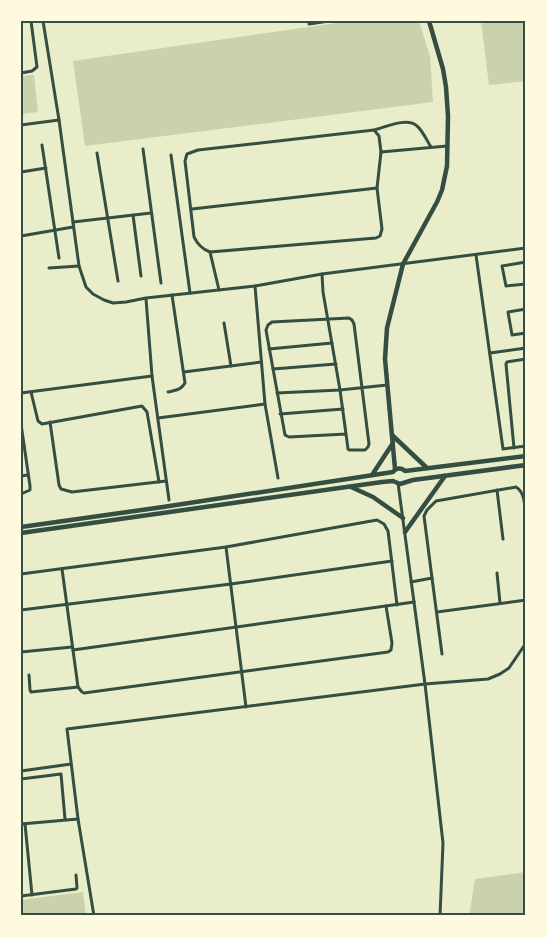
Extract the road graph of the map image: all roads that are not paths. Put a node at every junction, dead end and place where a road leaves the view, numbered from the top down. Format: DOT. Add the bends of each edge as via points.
graph roads {
  1 [pos="31,21"];
  2 [pos="43,21"];
  3 [pos="329,21"];
  4 [pos="429,21"];
  5 [pos="309,24"];
  6 [pos="21,73"];
  7 [pos="59,120"];
  8 [pos="21,125"];
  9 [pos="374,130"];
  10 [pos="42,145"];
  11 [pos="449,146"];
  12 [pos="431,147"];
  13 [pos="143,149"];
  14 [pos="381,152"];
  15 [pos="97,153"];
  16 [pos="171,155"];
  17 [pos="45,168"];
  18 [pos="21,172"];
  19 [pos="378,188"];
  20 [pos="191,209"];
  21 [pos="151,213"];
  22 [pos="133,215"];
  23 [pos="108,217"];
  24 [pos="73,224"];
  25 [pos="55,230"];
  26 [pos="21,236"];
  27 [pos="526,248"];
  28 [pos="210,252"];
  29 [pos="476,255"];
  30 [pos="59,258"];
  31 [pos="526,262"];
  32 [pos="403,264"];
  33 [pos="79,266"];
  34 [pos="49,268"];
  35 [pos="322,274"];
  36 [pos="141,276"];
  37 [pos="118,281"];
  38 [pos="161,284"];
  39 [pos="526,284"];
  40 [pos="255,286"];
  41 [pos="219,290"];
  42 [pos="190,294"];
  43 [pos="172,295"];
  44 [pos="146,298"];
  45 [pos="526,309"];
  46 [pos="328,318"];
  47 [pos="224,323"];
  48 [pos="526,333"];
  49 [pos="332,343"];
  50 [pos="526,348"];
  51 [pos="269,349"];
  52 [pos="490,353"];
  53 [pos="526,359"];
  54 [pos="261,362"];
  55 [pos="336,364"];
  56 [pos="231,366"];
  57 [pos="273,369"];
  58 [pos="184,372"];
  59 [pos="152,376"];
  60 [pos="388,385"];
  61 [pos="362,388"];
  62 [pos="340,390"];
  63 [pos="31,392"];
  64 [pos="168,392"];
  65 [pos="21,393"];
  66 [pos="276,393"];
  67 [pos="265,404"];
  68 [pos="343,409"];
  69 [pos="280,414"];
  70 [pos="158,418"];
  71 [pos="50,423"];
  72 [pos="21,424"];
  73 [pos="22,432"];
  74 [pos="346,434"];
  75 [pos="392,435"];
  76 [pos="393,443"];
  77 [pos="526,446"];
  78 [pos="514,448"];
  79 [pos="23,454"];
  80 [pos="526,456"];
  81 [pos="526,465"];
  82 [pos="427,468"];
  83 [pos="394,471"];
  84 [pos="405,471"];
  85 [pos="28,475"];
  86 [pos="372,475"];
  87 [pos="21,476"];
  88 [pos="445,476"];
  89 [pos="278,478"];
  90 [pos="166,481"];
  91 [pos="159,482"];
  92 [pos="396,482"];
  93 [pos="405,482"];
  94 [pos="349,486"];
  95 [pos="497,490"];
  96 [pos="21,494"];
  97 [pos="169,500"];
  98 [pos="403,518"];
  99 [pos="526,521"];
  100 [pos="21,527"];
  101 [pos="405,532"];
  102 [pos="21,533"];
  103 [pos="502,539"];
  104 [pos="226,547"];
  105 [pos="392,561"];
  106 [pos="62,569"];
  107 [pos="497,573"];
  108 [pos="21,574"];
  109 [pos="432,578"];
  110 [pos="411,582"];
  111 [pos="231,584"];
  112 [pos="526,600"];
  113 [pos="414,602"];
  114 [pos="500,603"];
  115 [pos="66,604"];
  116 [pos="397,605"];
  117 [pos="386,606"];
  118 [pos="21,610"];
  119 [pos="436,612"];
  120 [pos="236,628"];
  121 [pos="526,643"];
  122 [pos="72,649"];
  123 [pos="21,652"];
  124 [pos="442,654"];
  125 [pos="242,672"];
  126 [pos="28,675"];
  127 [pos="425,684"];
  128 [pos="78,687"];
  129 [pos="246,707"];
  130 [pos="71,764"];
  131 [pos="21,771"];
  132 [pos="21,779"];
  133 [pos="65,819"];
  134 [pos="78,819"];
  135 [pos="23,824"];
  136 [pos="76,875"];
  137 [pos="32,895"];
  138 [pos="21,896"];
  139 [pos="94,916"];
  140 [pos="440,916"];
  1 -- 6 [label="street" via="37,67"];
  2 -- 7 [label="street"];
  3 -- 5 [label="street"];
  4 -- 11 [label="main road" via="446,87"];
  7 -- 8 [label="street"];
  7 -- 24 [label="street"];
  9 -- 12 [label="street" via="405,122 413,124"];
  9 -- 14 [label="street"];
  9 -- 20 [label="street" via="187,154 184,161"];
  10 -- 17 [label="street"];
  11 -- 12 [label="street"];
  11 -- 32 [label="main road" via="442,190"];
  12 -- 14 [label="street"];
  13 -- 21 [label="street"];
  14 -- 19 [label="street"];
  15 -- 23 [label="street"];
  16 -- 42 [label="street"];
  17 -- 18 [label="street"];
  17 -- 25 [label="street"];
  19 -- 20 [label="street"];
  19 -- 28 [label="street" via="382,229 376,238"];
  20 -- 28 [label="street" via="194,237 202,249"];
  21 -- 22 [label="street"];
  21 -- 38 [label="street"];
  22 -- 23 [label="street"];
  22 -- 36 [label="street"];
  23 -- 24 [label="street"];
  23 -- 37 [label="street"];
  24 -- 25 [label="street"];
  24 -- 33 [label="street"];
  25 -- 26 [label="street"];
  25 -- 30 [label="street"];
  27 -- 29 [label="street"];
  28 -- 41 [label="street"];
  29 -- 32 [label="street"];
  29 -- 52 [label="street"];
  31 -- 39 [label="street" via="502,266 506,286"];
  32 -- 35 [label="street"];
  32 -- 60 [label="main road" via="387,328"];
  33 -- 34 [label="street"];
  33 -- 44 [label="street" via="86,287 104,300 114,303"];
  35 -- 40 [label="street"];
  35 -- 46 [label="street"];
  40 -- 41 [label="street"];
  40 -- 54 [label="street"];
  41 -- 42 [label="street"];
  42 -- 43 [label="street"];
  43 -- 44 [label="street"];
  43 -- 58 [label="street"];
  44 -- 59 [label="street"];
  45 -- 48 [label="street" via="508,312 512,335"];
  46 -- 49 [label="street"];
  46 -- 51 [label="street" via="272,322 266,330"];
  46 -- 61 [label="street" via="350,318 354,324"];
  47 -- 56 [label="street"];
  49 -- 51 [label="street"];
  49 -- 55 [label="street"];
  50 -- 52 [label="street"];
  51 -- 57 [label="street"];
  52 -- 78 [label="street" via="503,449"];
  53 -- 78 [label="street" via="506,364"];
  54 -- 56 [label="street"];
  54 -- 67 [label="street"];
  55 -- 57 [label="street"];
  55 -- 62 [label="street"];
  56 -- 58 [label="street"];
  57 -- 66 [label="street"];
  58 -- 64 [label="street" via="183,387"];
  59 -- 63 [label="street"];
  59 -- 70 [label="street"];
  60 -- 61 [label="street"];
  60 -- 75 [label="main road"];
  61 -- 62 [label="street"];
  61 -- 74 [label="street" via="368,447 349,450"];
  62 -- 66 [label="street"];
  62 -- 68 [label="street"];
  63 -- 65 [label="street"];
  63 -- 71 [label="street" via="38,421"];
  66 -- 69 [label="street"];
  67 -- 70 [label="street"];
  67 -- 89 [label="street"];
  68 -- 69 [label="street"];
  68 -- 74 [label="street"];
  69 -- 74 [label="street" via="283,432 288,437"];
  70 -- 90 [label="street"];
  71 -- 91 [label="street" via="62,489 72,492"];
  71 -- 91 [label="street" via="142,406 147,412"];
  72 -- 73 [label="street"];
  73 -- 79 [label="street"];
  75 -- 76 [label="main road"];
  75 -- 82 [label="main road"];
  76 -- 83 [label="main road"];
  76 -- 86 [label="main road"];
  77 -- 78 [label="street"];
  79 -- 85 [label="street"];
  80 -- 82 [label="main road"];
  81 -- 88 [label="main road"];
  82 -- 84 [label="main road"];
  83 -- 84 [label="main road"];
  83 -- 86 [label="main road"];
  83 -- 92 [label="main road" via="392,477"];
  84 -- 93 [label="main road"];
  85 -- 87 [label="street"];
  85 -- 96 [label="street" via="30,490"];
  86 -- 100 [label="main road"];
  88 -- 93 [label="main road"];
  88 -- 101 [label="main road"];
  90 -- 91 [label="street"];
  90 -- 97 [label="street"];
  92 -- 93 [label="main road"];
  92 -- 94 [label="main road"];
  92 -- 98 [label="street"];
  94 -- 98 [label="main road" via="374,497"];
  94 -- 102 [label="main road"];
  95 -- 99 [label="street" via="520,489"];
  95 -- 103 [label="street"];
  95 -- 109 [label="street" via="436,501 427,510 424,516"];
  98 -- 101 [label="street"];
  101 -- 110 [label="street"];
  104 -- 105 [label="street" via="377,520 388,531"];
  104 -- 106 [label="street"];
  104 -- 111 [label="street"];
  105 -- 111 [label="street"];
  105 -- 116 [label="street"];
  106 -- 108 [label="street"];
  106 -- 115 [label="street"];
  107 -- 114 [label="street"];
  109 -- 110 [label="street"];
  109 -- 119 [label="street"];
  110 -- 113 [label="street"];
  111 -- 115 [label="street"];
  111 -- 120 [label="street"];
  112 -- 114 [label="street"];
  113 -- 116 [label="street"];
  113 -- 127 [label="street"];
  114 -- 119 [label="street"];
  115 -- 118 [label="street"];
  115 -- 122 [label="street"];
  116 -- 117 [label="street"];
  117 -- 120 [label="street"];
  117 -- 125 [label="street" via="392,642 388,652"];
  119 -- 124 [label="street"];
  120 -- 122 [label="street"];
  120 -- 125 [label="street"];
  121 -- 127 [label="street" via="508,668 488,679"];
  122 -- 123 [label="street"];
  122 -- 128 [label="street"];
  125 -- 128 [label="street" via="84,693"];
  125 -- 129 [label="street"];
  126 -- 128 [label="street" via="31,692"];
  127 -- 129 [label="street"];
  127 -- 140 [label="street" via="443,843"];
  129 -- 130 [label="street" via="67,729"];
  130 -- 131 [label="street"];
  130 -- 134 [label="street"];
  132 -- 133 [label="street" via="61,774"];
  133 -- 134 [label="street"];
  133 -- 135 [label="street"];
  134 -- 139 [label="street"];
  135 -- 137 [label="street"];
  136 -- 137 [label="street" via="75,889"];
  137 -- 138 [label="street"];
}
